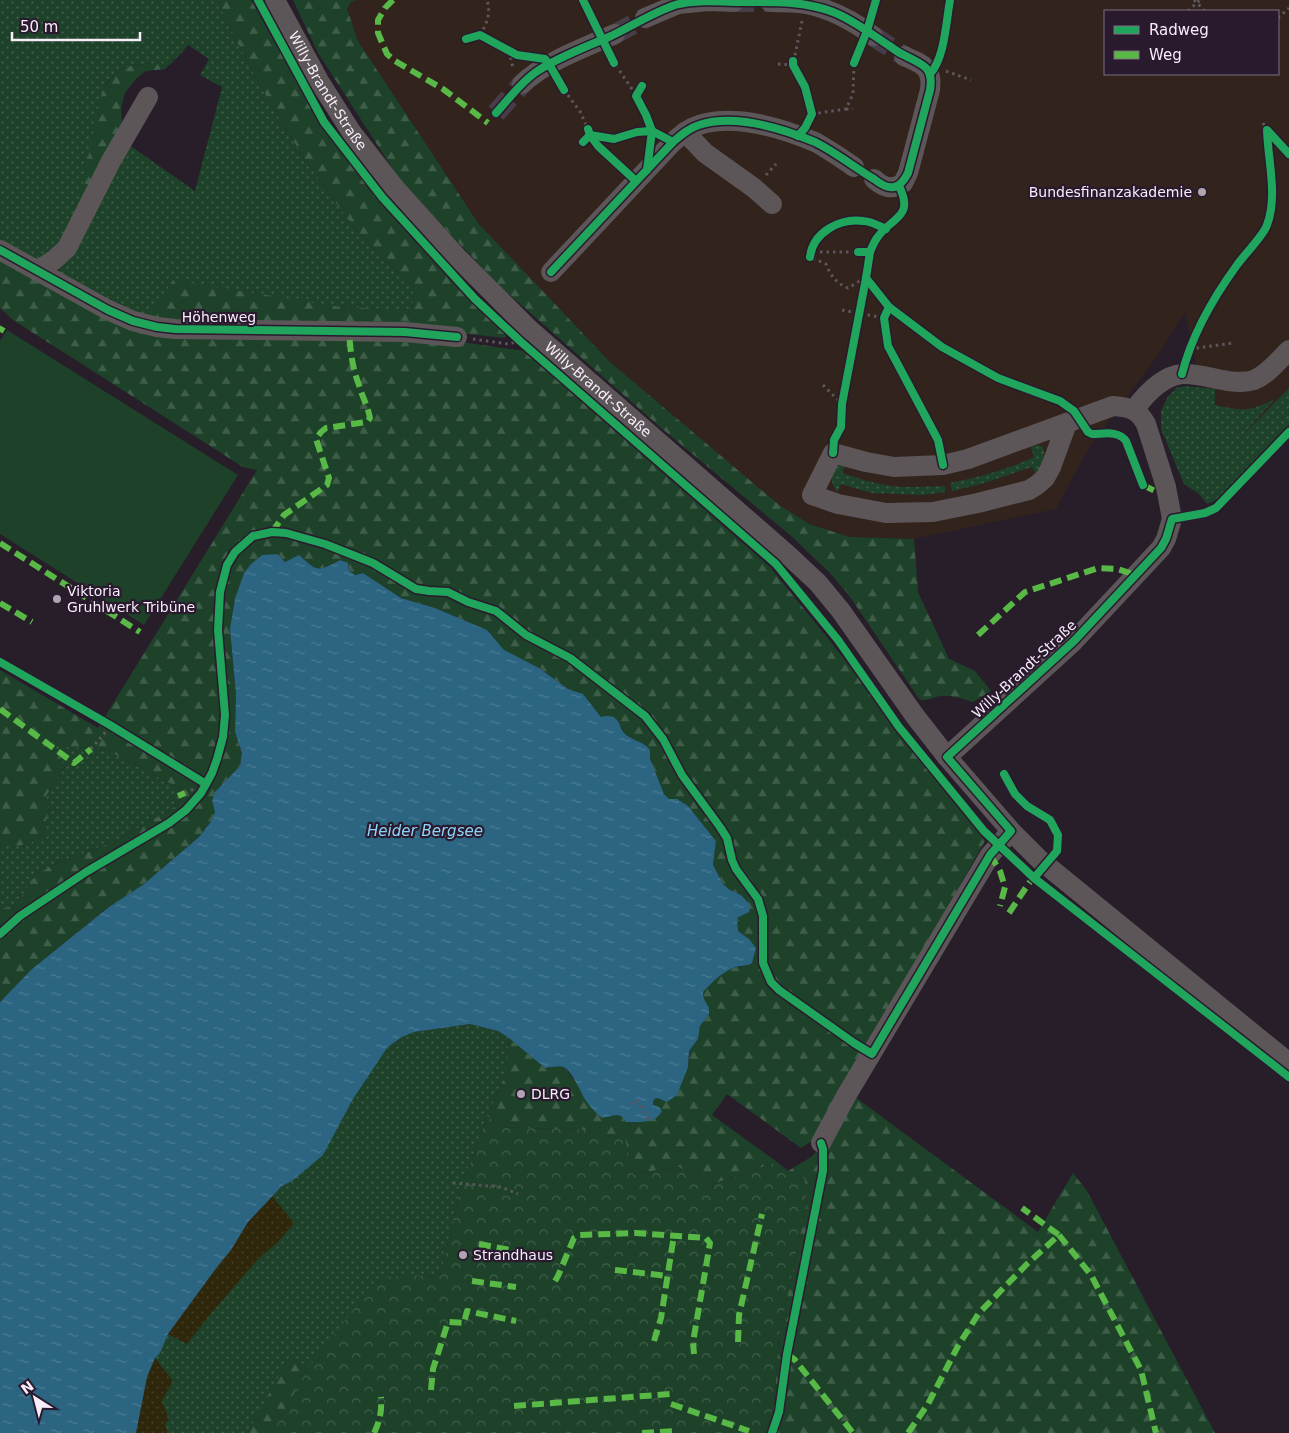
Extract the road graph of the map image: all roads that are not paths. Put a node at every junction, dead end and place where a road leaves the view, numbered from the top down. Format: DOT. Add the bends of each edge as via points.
graph roads {
  1 [pos="275,0"];
  2 [pos="734,2"];
  3 [pos="770,2"];
  4 [pos="646,18"];
  5 [pos="873,36"];
  6 [pos="609,37"];
  7 [pos="904,56"];
  8 [pos="522,84"];
  9 [pos="148,97"];
  10 [pos="679,137"];
  11 [pos="854,167"];
  12 [pos="874,179"];
  13 [pos="772,204"];
  14 [pos="0,250"];
  15 [pos="37,271"];
  16 [pos="551,272"];
  17 [pos="457,337"];
  18 [pos="1289,350"];
  19 [pos="1134,410"];
  20 [pos="1073,421"];
  21 [pos="947,757"];
  22 [pos="1011,831"];
  23 [pos="1289,1063"];
  24 [pos="821,1143"];
  1 -- 21 [label="street, Willy-Brandt-Straße" via="352,133 394,187 457,257 529,329 818,583"];
  2 -- 4 [label="street" via="678,4"];
  3 -- 5 [label="street" via="802,3 833,12"];
  6 -- 8 [label="street" via="549,64"];
  7 -- 12 [label="street" via="933,70 930,90 903,183 890,188"];
  9 -- 15 [label="street" via="67,248"];
  10 -- 11 [label="street" via="697,126 716,121 749,122 816,143"];
  10 -- 13 [label="street"];
  10 -- 16 [label="street"];
  14 -- 15 [label="street, Höhenweg"];
  15 -- 17 [label="street, Höhenweg" via="133,321 175,330 339,330"];
  18 -- 19 [label="street" via="1262,376 1243,383 1182,374 1168,378 1143,398"];
  19 -- 20 [label="street" via="1113,406"];
  19 -- 21 [label="street, Willy-Brandt-Straße" via="1146,424 1166,487 1172,519 1166,539 1074,641"];
  20 -- 20 [label="street" via="943,465 894,467 833,453 812,495 838,504 886,513 933,512 1029,490 1044,478"];
  21 -- 22 [label="street, Willy-Brandt-Straße"];
  22 -- 23 [label="street, Willy-Brandt-Straße" via="1040,860"];
  22 -- 24 [label="street" via="990,855"];
}
